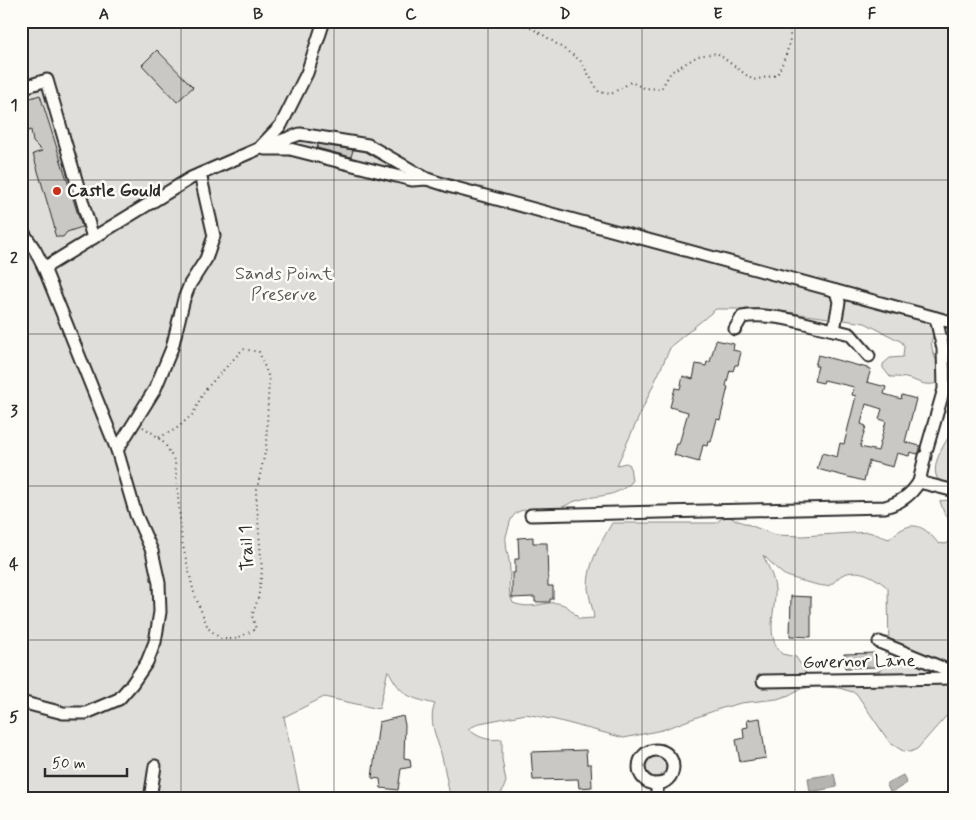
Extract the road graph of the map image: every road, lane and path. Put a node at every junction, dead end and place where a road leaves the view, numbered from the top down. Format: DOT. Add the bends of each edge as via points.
graph roads {
  1 [pos="324,21"];
  2 [pos="517,21"];
  3 [pos="789,21"];
  4 [pos="21,88"];
  5 [pos="258,149"];
  6 [pos="200,174"];
  7 [pos="427,179"];
  8 [pos="21,229"];
  9 [pos="93,238"];
  10 [pos="44,268"];
  11 [pos="836,291"];
  12 [pos="936,318"];
  13 [pos="955,324"];
  14 [pos="735,328"];
  15 [pos="834,330"];
  16 [pos="869,356"];
  17 [pos="134,423"];
  18 [pos="158,438"];
  19 [pos="117,450"];
  20 [pos="919,482"];
  21 [pos="955,491"];
  22 [pos="531,515"];
  23 [pos="879,642"];
  24 [pos="955,673"];
  25 [pos="955,678"];
  26 [pos="764,681"];
  27 [pos="21,702"];
  28 [pos="155,766"];
  29 [pos="657,784"];
  30 [pos="150,799"];
  31 [pos="657,799"];
  1 -- 5 [label="street" via="307,73 282,125"];
  2 -- 3 [label="path" via="580,60 599,92 611,94 631,82 644,88 661,88 670,72 698,56 717,53 753,80 776,75 792,35"];
  4 -- 9 [label="street" via="47,80"];
  5 -- 6 [label="street"];
  5 -- 7 [label="street" via="290,149 412,180"];
  5 -- 7 [label="street" via="300,134 368,145"];
  6 -- 9 [label="street"];
  6 -- 17 [label="street" via="214,236 206,259 184,298 172,348 155,389"];
  7 -- 11 [label="street"];
  8 -- 10 [label="street"];
  9 -- 10 [label="street"];
  10 -- 19 [label="street"];
  11 -- 12 [label="street"];
  11 -- 15 [label="street" via="839,302"];
  12 -- 13 [label="street"];
  12 -- 20 [label="street" via="944,389"];
  14 -- 15 [label="street" via="742,317 759,316"];
  15 -- 16 [label="street" via="850,334"];
  17 -- 18 [label="path, Trail 1"];
  17 -- 19 [label="street"];
  18 -- 18 [label="path, Trail 1" via="175,462 182,542 194,593 208,628 221,639 235,640 256,629 252,616 262,571 256,493 266,448 269,378 258,352 243,349 204,391 193,414"];
  19 -- 27 [label="street" via="136,515 152,551 160,612 155,642 147,662 132,684 119,699 104,707 86,713 63,713"];
  20 -- 21 [label="street"];
  20 -- 22 [label="street" via="898,503 885,507"];
  23 -- 24 [label="street"];
  25 -- 26 [label="street, Governor Lane"];
  28 -- 30 [label="street"];
  29 -- 31 [label="street"];
}
